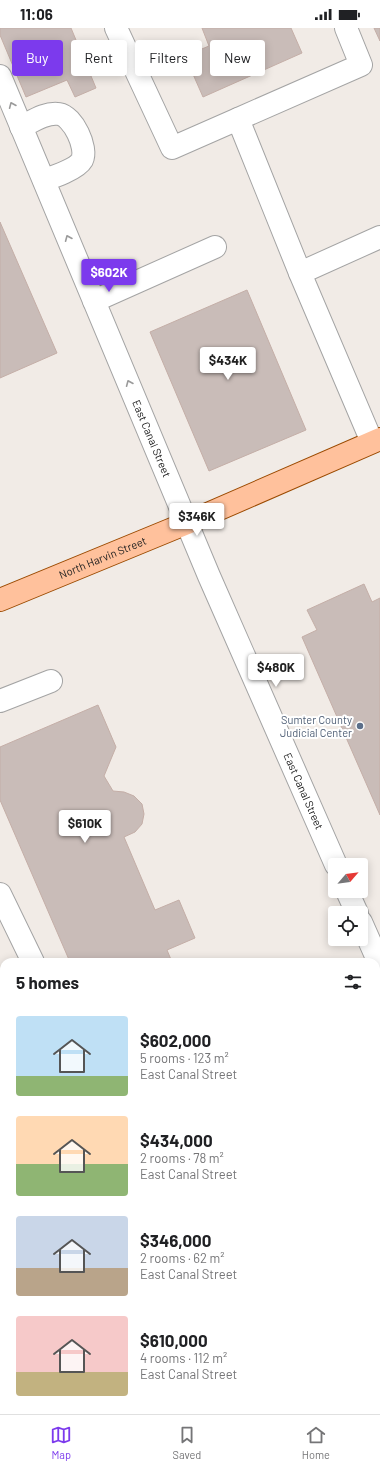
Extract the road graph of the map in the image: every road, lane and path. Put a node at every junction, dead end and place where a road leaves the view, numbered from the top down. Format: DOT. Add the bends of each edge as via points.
graph roads {
  1 [pos="116,28"];
  2 [pos="346,28"];
  3 [pos="0,76"];
  4 [pos="238,119"];
  5 [pos="21,127"];
  6 [pos="44,180"];
  7 [pos="380,237"];
  8 [pos="215,247"];
  9 [pos="300,273"];
  10 [pos="94,301"];
  11 [pos="376,440"];
  12 [pos="187,523"];
  13 [pos="0,600"];
  14 [pos="51,680"];
  15 [pos="0,701"];
  16 [pos="333,858"];
  17 [pos="0,894"];
  18 [pos="368,938"];
  19 [pos="31,958"];
  20 [pos="377,958"];
  1 -- 4 [label="street" via="172,148"];
  2 -- 4 [label="street" via="361,66"];
  5 -- 3 [label="street, East Canal Street, one-way"];
  4 -- 9 [label="street"];
  5 -- 6 [label="street, East Canal Street"];
  5 -- 6 [label="street" via="46,115 60,114 72,122 84,147 82,160 75,167"];
  10 -- 6 [label="street, East Canal Street, one-way"];
  7 -- 9 [label="street"];
  8 -- 10 [label="street"];
  9 -- 11 [label="street"];
  12 -- 10 [label="street, East Canal Street, one-way"];
  11 -- 12 [label="main road, North Harvin Street"];
  12 -- 13 [label="main road, North Harvin Street"];
  12 -- 16 [label="street, East Canal Street"];
  14 -- 15 [label="street"];
  17 -- 19 [label="street"];
  18 -- 20 [label="street"];
}
